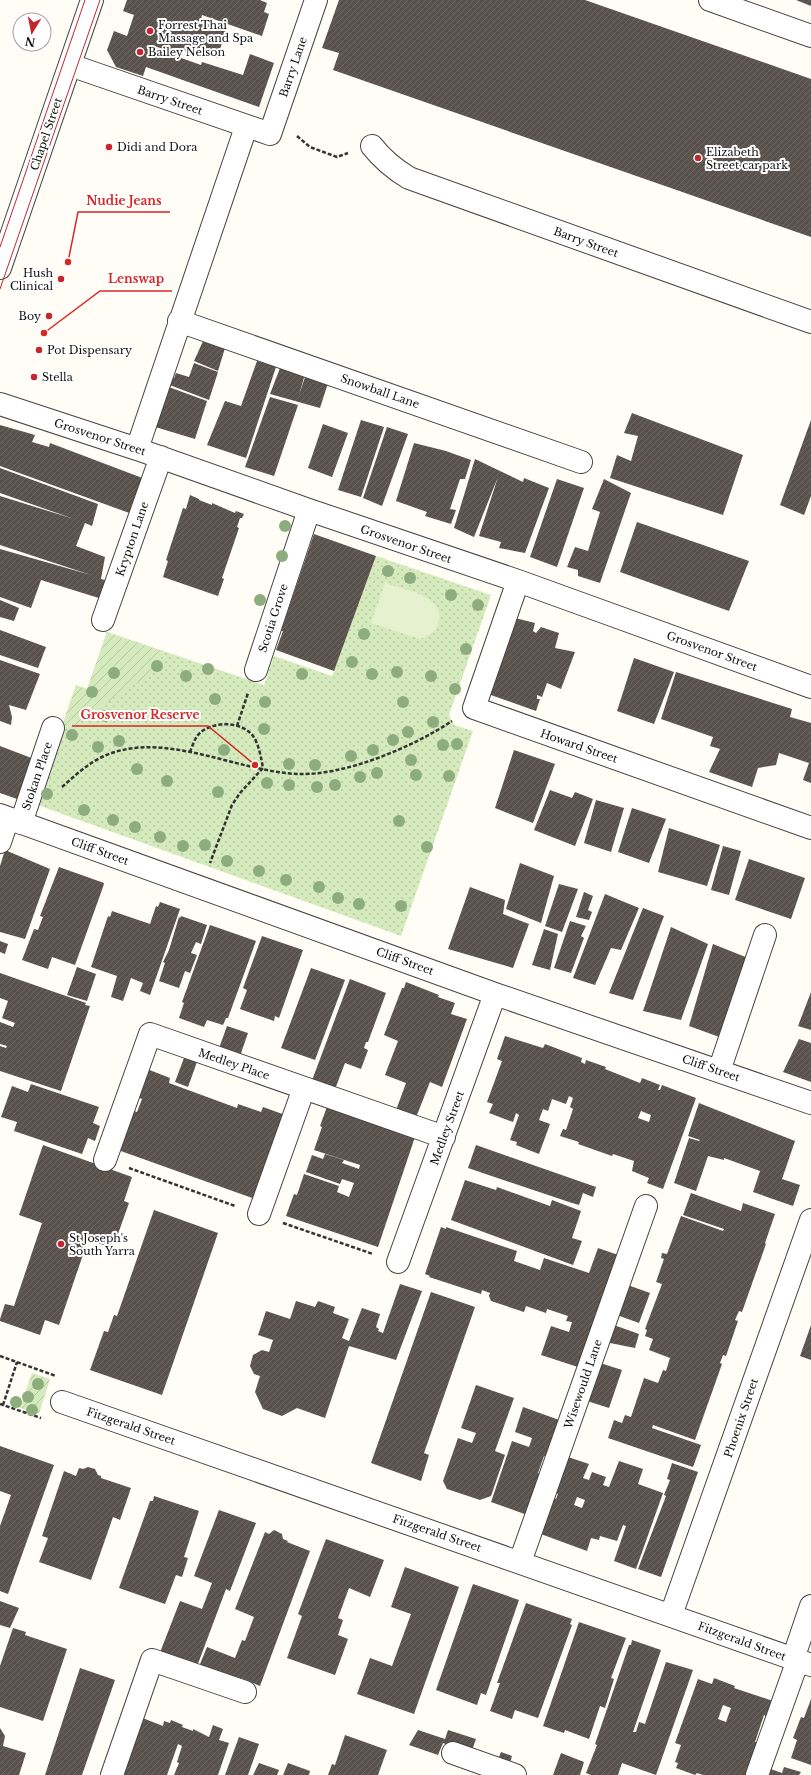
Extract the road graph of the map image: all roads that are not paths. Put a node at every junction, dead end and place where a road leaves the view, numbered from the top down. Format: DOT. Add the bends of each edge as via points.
graph roads {
  1 [pos="92,0"];
  2 [pos="316,0"];
  3 [pos="710,0"];
  4 [pos="811,36"];
  5 [pos="70,65"];
  6 [pos="246,127"];
  7 [pos="270,134"];
  8 [pos="372,146"];
  9 [pos="0,268"];
  10 [pos="179,321"];
  11 [pos="811,322"];
  12 [pos="0,404"];
  13 [pos="137,449"];
  14 [pos="161,457"];
  15 [pos="581,462"];
  16 [pos="309,510"];
  17 [pos="518,581"];
  18 [pos="103,620"];
  19 [pos="256,670"];
  20 [pos="811,687"];
  21 [pos="53,728"];
  22 [pos="10,819"];
  23 [pos="811,828"];
  24 [pos="0,842"];
  25 [pos="765,935"];
  26 [pos="495,994"];
  27 [pos="719,1071"];
  28 [pos="304,1088"];
  29 [pos="811,1103"];
  30 [pos="444,1137"];
  31 [pos="105,1160"];
  32 [pos="646,1206"];
  33 [pos="259,1214"];
  34 [pos="811,1220"];
  35 [pos="398,1262"];
  36 [pos="62,1402"];
  37 [pos="520,1562"];
  38 [pos="811,1606"];
  39 [pos="671,1615"];
  40 [pos="800,1661"];
  41 [pos="245,1692"];
  42 [pos="453,1753"];
  43 [pos="112,1775"];
  44 [pos="515,1775"];
  45 [pos="756,1775"];
  1 -- 5 [label="street, Chapel Street"];
  2 -- 7 [label="street, Barry Lane"];
  3 -- 4 [label="street"];
  5 -- 6 [label="street, Barry Street"];
  5 -- 9 [label="street, Chapel Street"];
  6 -- 7 [label="street, Barry Street"];
  6 -- 10 [label="street"];
  8 -- 11 [label="street, Barry Street" via="393,169 409,178"];
  10 -- 13 [label="street"];
  10 -- 15 [label="street, Snowball Lane"];
  12 -- 13 [label="street, Grosvenor Street"];
  13 -- 14 [label="street, Grosvenor Street"];
  14 -- 16 [label="street, Grosvenor Street"];
  14 -- 18 [label="street, Krypton Lane"];
  16 -- 17 [label="street, Grosvenor Street"];
  16 -- 19 [label="street, Scotia Grove"];
  17 -- 20 [label="street, Grosvenor Street"];
  17 -- 23 [label="street, Howard Street" via="474,708"];
  21 -- 22 [label="street, Stokan Place"];
  22 -- 24 [label="street, Stokan Place"];
  22 -- 26 [label="street, Cliff Street"];
  25 -- 27 [label="street"];
  26 -- 27 [label="street, Cliff Street"];
  26 -- 30 [label="street, Medley Street"];
  27 -- 29 [label="street, Cliff Street"];
  28 -- 30 [label="street, Medley Place"];
  28 -- 31 [label="street, Medley Place" via="150,1034"];
  28 -- 33 [label="street"];
  30 -- 35 [label="street, Medley Street"];
  32 -- 37 [label="street, Wisewould Lane"];
  34 -- 39 [label="street, Phoenix Street"];
  36 -- 37 [label="street, Fitzgerald Street"];
  37 -- 39 [label="street, Fitzgerald Street"];
  38 -- 40 [label="street"];
  39 -- 40 [label="street, Fitzgerald Street"];
  40 -- 45 [label="street"];
  41 -- 43 [label="street" via="152,1660"];
  42 -- 44 [label="street"];
}
